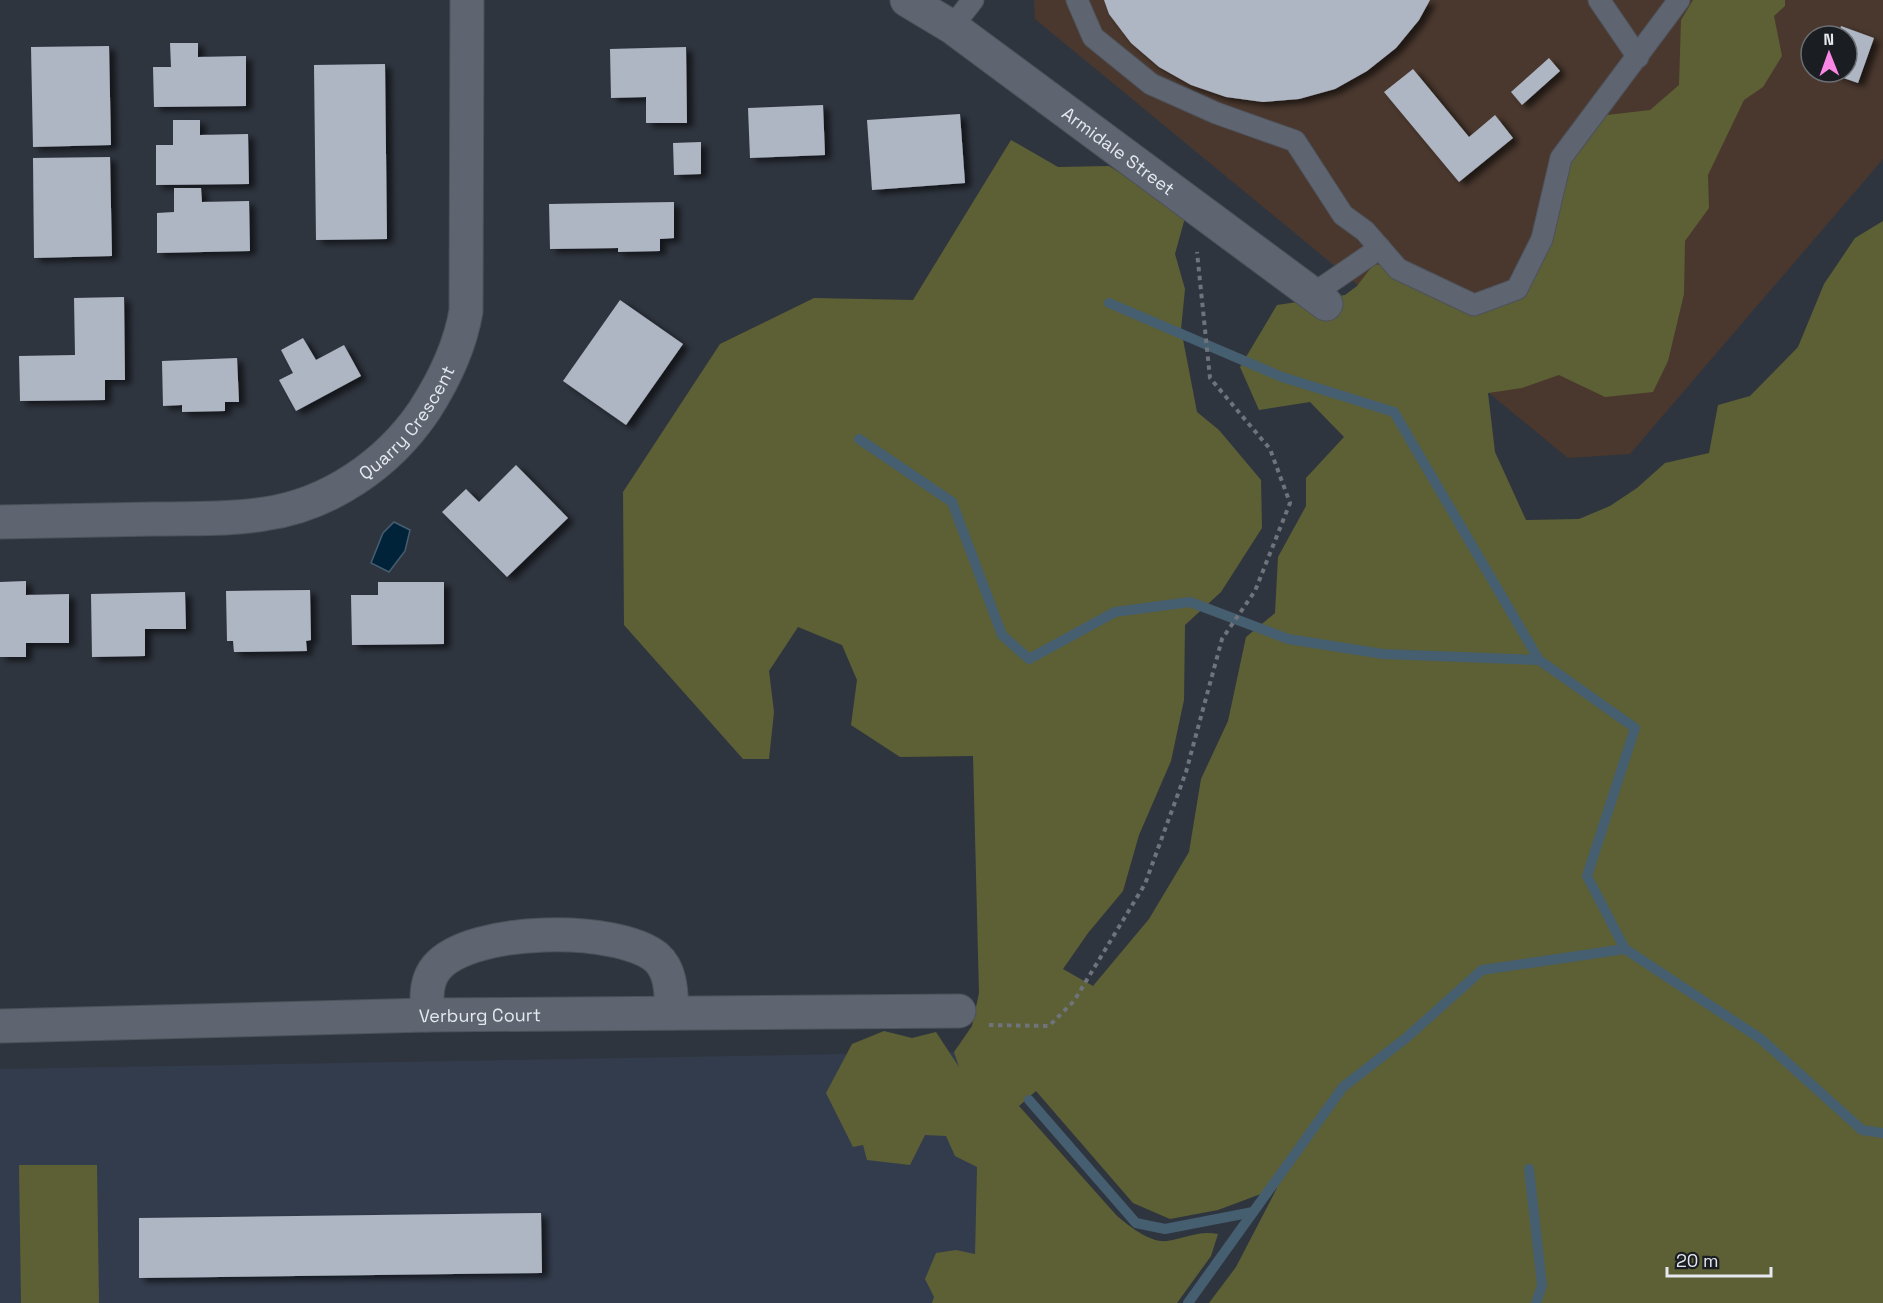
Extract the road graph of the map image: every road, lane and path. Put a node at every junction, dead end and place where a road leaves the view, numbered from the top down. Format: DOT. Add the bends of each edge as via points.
graph roads {
  1 [pos="467,0"];
  2 [pos="907,0"];
  3 [pos="973,0"];
  4 [pos="1077,0"];
  5 [pos="1599,0"];
  6 [pos="1678,0"];
  7 [pos="952,27"];
  8 [pos="1638,57"];
  9 [pos="1212,220"];
  10 [pos="1380,248"];
  11 [pos="1320,299"];
  12 [pos="0,522"];
  13 [pos="959,1011"];
  14 [pos="672,1013"];
  15 [pos="427,1015"];
  16 [pos="0,1026"];
  1 -- 12 [label="street, Quarry Crescent" via="466,311 447,371 401,442 377,463 333,491 314,501 265,514"];
  2 -- 7 [label="street, Armidale Street"];
  3 -- 7 [label="lane"];
  4 -- 10 [label="lane" via="1093,37 1151,84 1216,113 1295,141 1343,215"];
  5 -- 8 [label="lane"];
  6 -- 8 [label="lane"];
  7 -- 9 [label="street, Armidale Street"];
  8 -- 10 [label="lane" via="1561,158 1542,239 1517,289 1474,304 1398,269"];
  9 -- 11 [label="street, Armidale Street"];
  9 -- 13 [label="path" via="1196,246 1210,378 1270,449 1290,503 1249,600 1222,639 1186,772 1145,884 1074,1001 1049,1026 984,1024"];
  10 -- 11 [label="lane"];
  13 -- 14 [label="street, Verburg Court"];
  14 -- 15 [label="street, Verburg Court"];
  14 -- 15 [label="street" via="670,982 656,958 622,940 570,936 508,937 450,956 430,977"];
  15 -- 16 [label="street, Verburg Court"];
}
